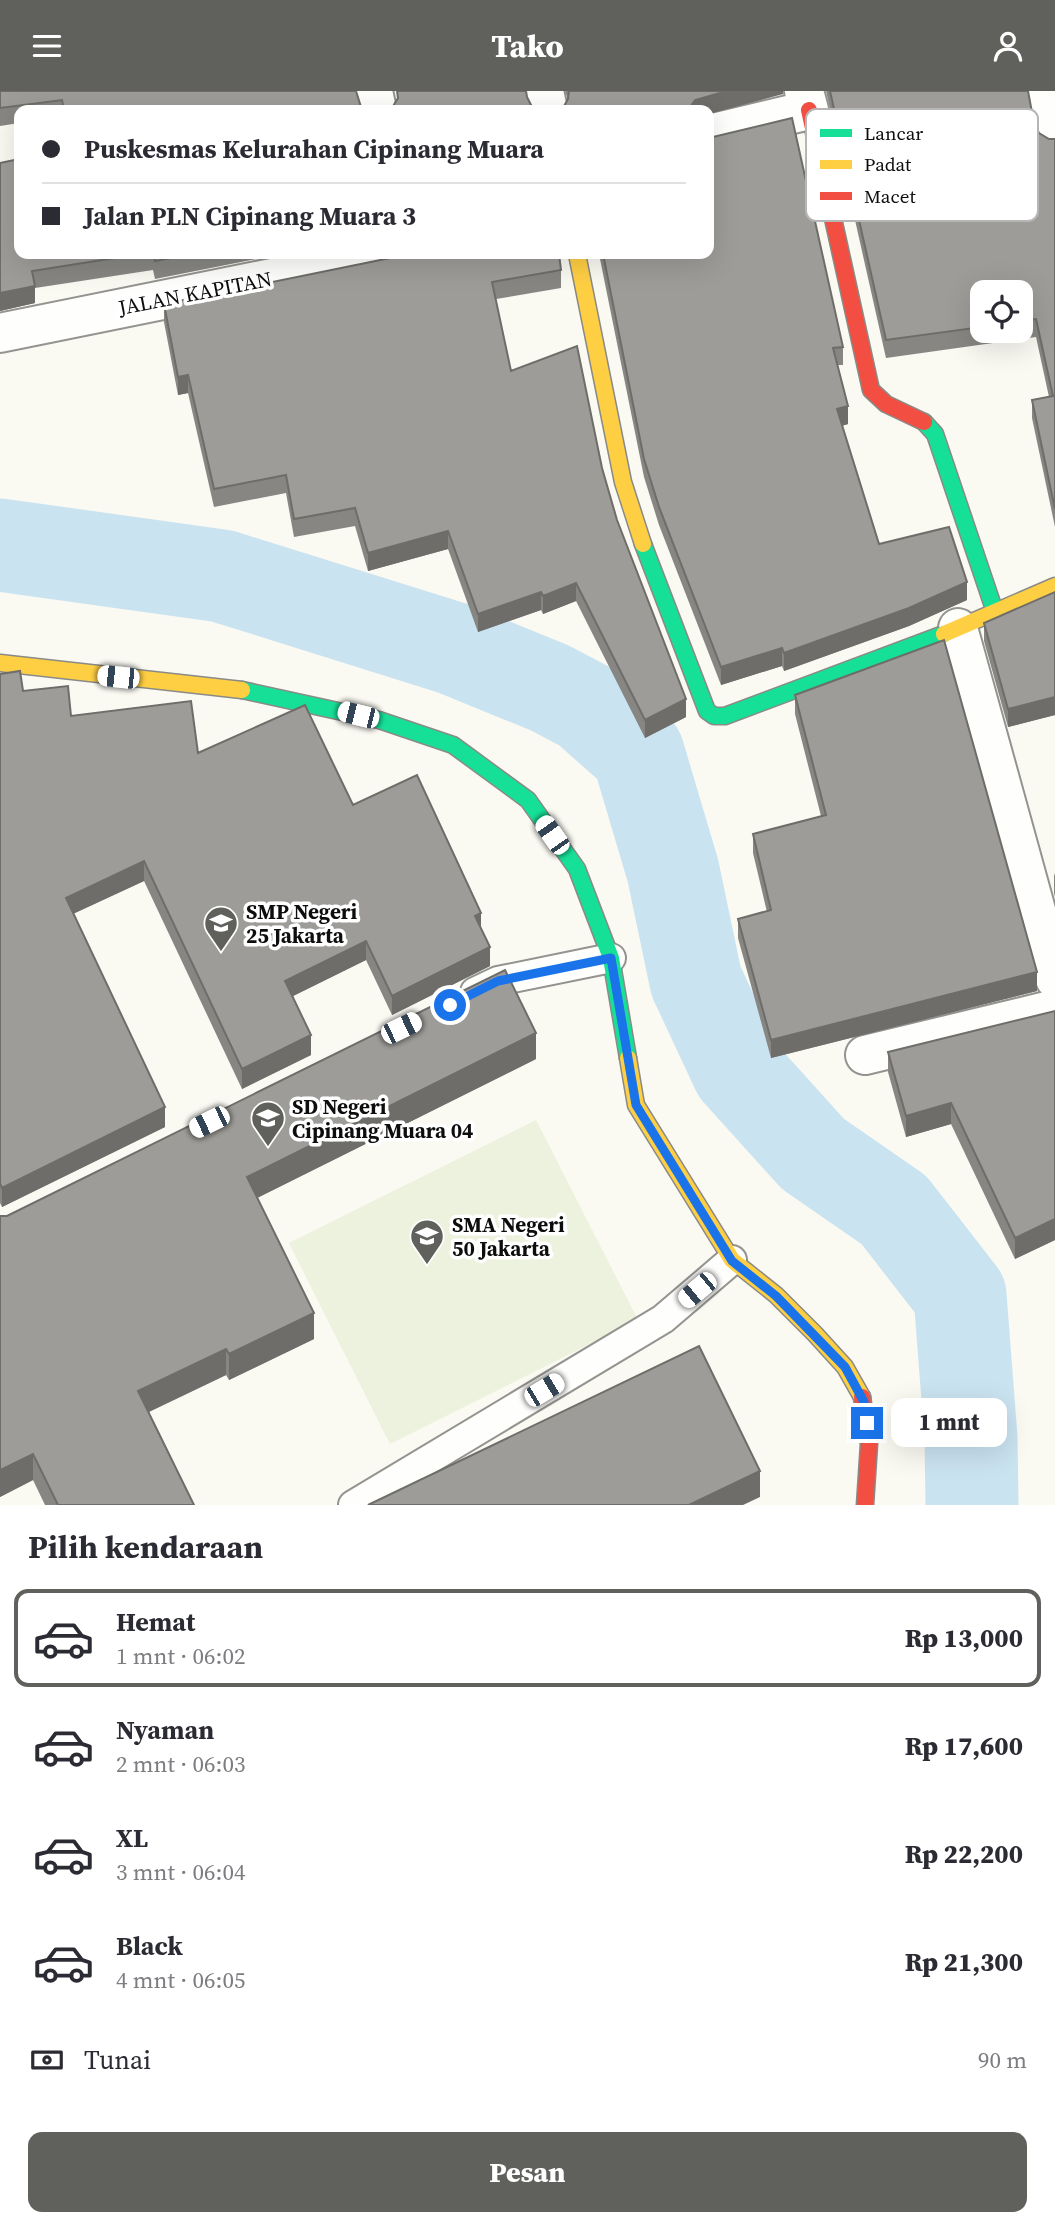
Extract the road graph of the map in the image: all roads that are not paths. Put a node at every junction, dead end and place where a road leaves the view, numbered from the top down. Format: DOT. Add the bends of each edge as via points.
graph roads {
  1 [pos="1045,91"];
  2 [pos="806,101"];
  3 [pos="714,132"];
  4 [pos="1055,136"];
  5 [pos="833,221"];
  6 [pos="365,259"];
  7 [pos="578,259"];
  8 [pos="0,333"];
  9 [pos="1055,586"];
  10 [pos="995,612"];
  11 [pos="958,628"];
  12 [pos="0,663"];
  13 [pos="611,958"];
  14 [pos="1055,979"];
  15 [pos="448,1006"];
  16 [pos="1055,1009"];
  17 [pos="865,1055"];
  18 [pos="732,1261"];
  19 [pos="353,1505"];
  20 [pos="865,1505"];
  1 -- 4 [label="street"];
  2 -- 3 [label="street"];
  5 -- 10 [label="street" via="871,390 888,407 928,421"];
  6 -- 8 [label="street, JALAN KAPITAN"];
  7 -- 11 [label="street" via="623,482 707,711 725,716"];
  9 -- 10 [label="street"];
  10 -- 11 [label="street"];
  11 -- 14 [label="street"];
  12 -- 13 [label="street" via="223,687 296,700 379,720 453,745 528,800 577,869"];
  13 -- 15 [label="lane" via="498,981"];
  13 -- 18 [label="street" via="636,1105"];
  16 -- 17 [label="street"];
  18 -- 19 [label="lane" via="663,1319"];
  18 -- 20 [label="street" via="776,1296 845,1367 864,1402 869,1444"];
}
